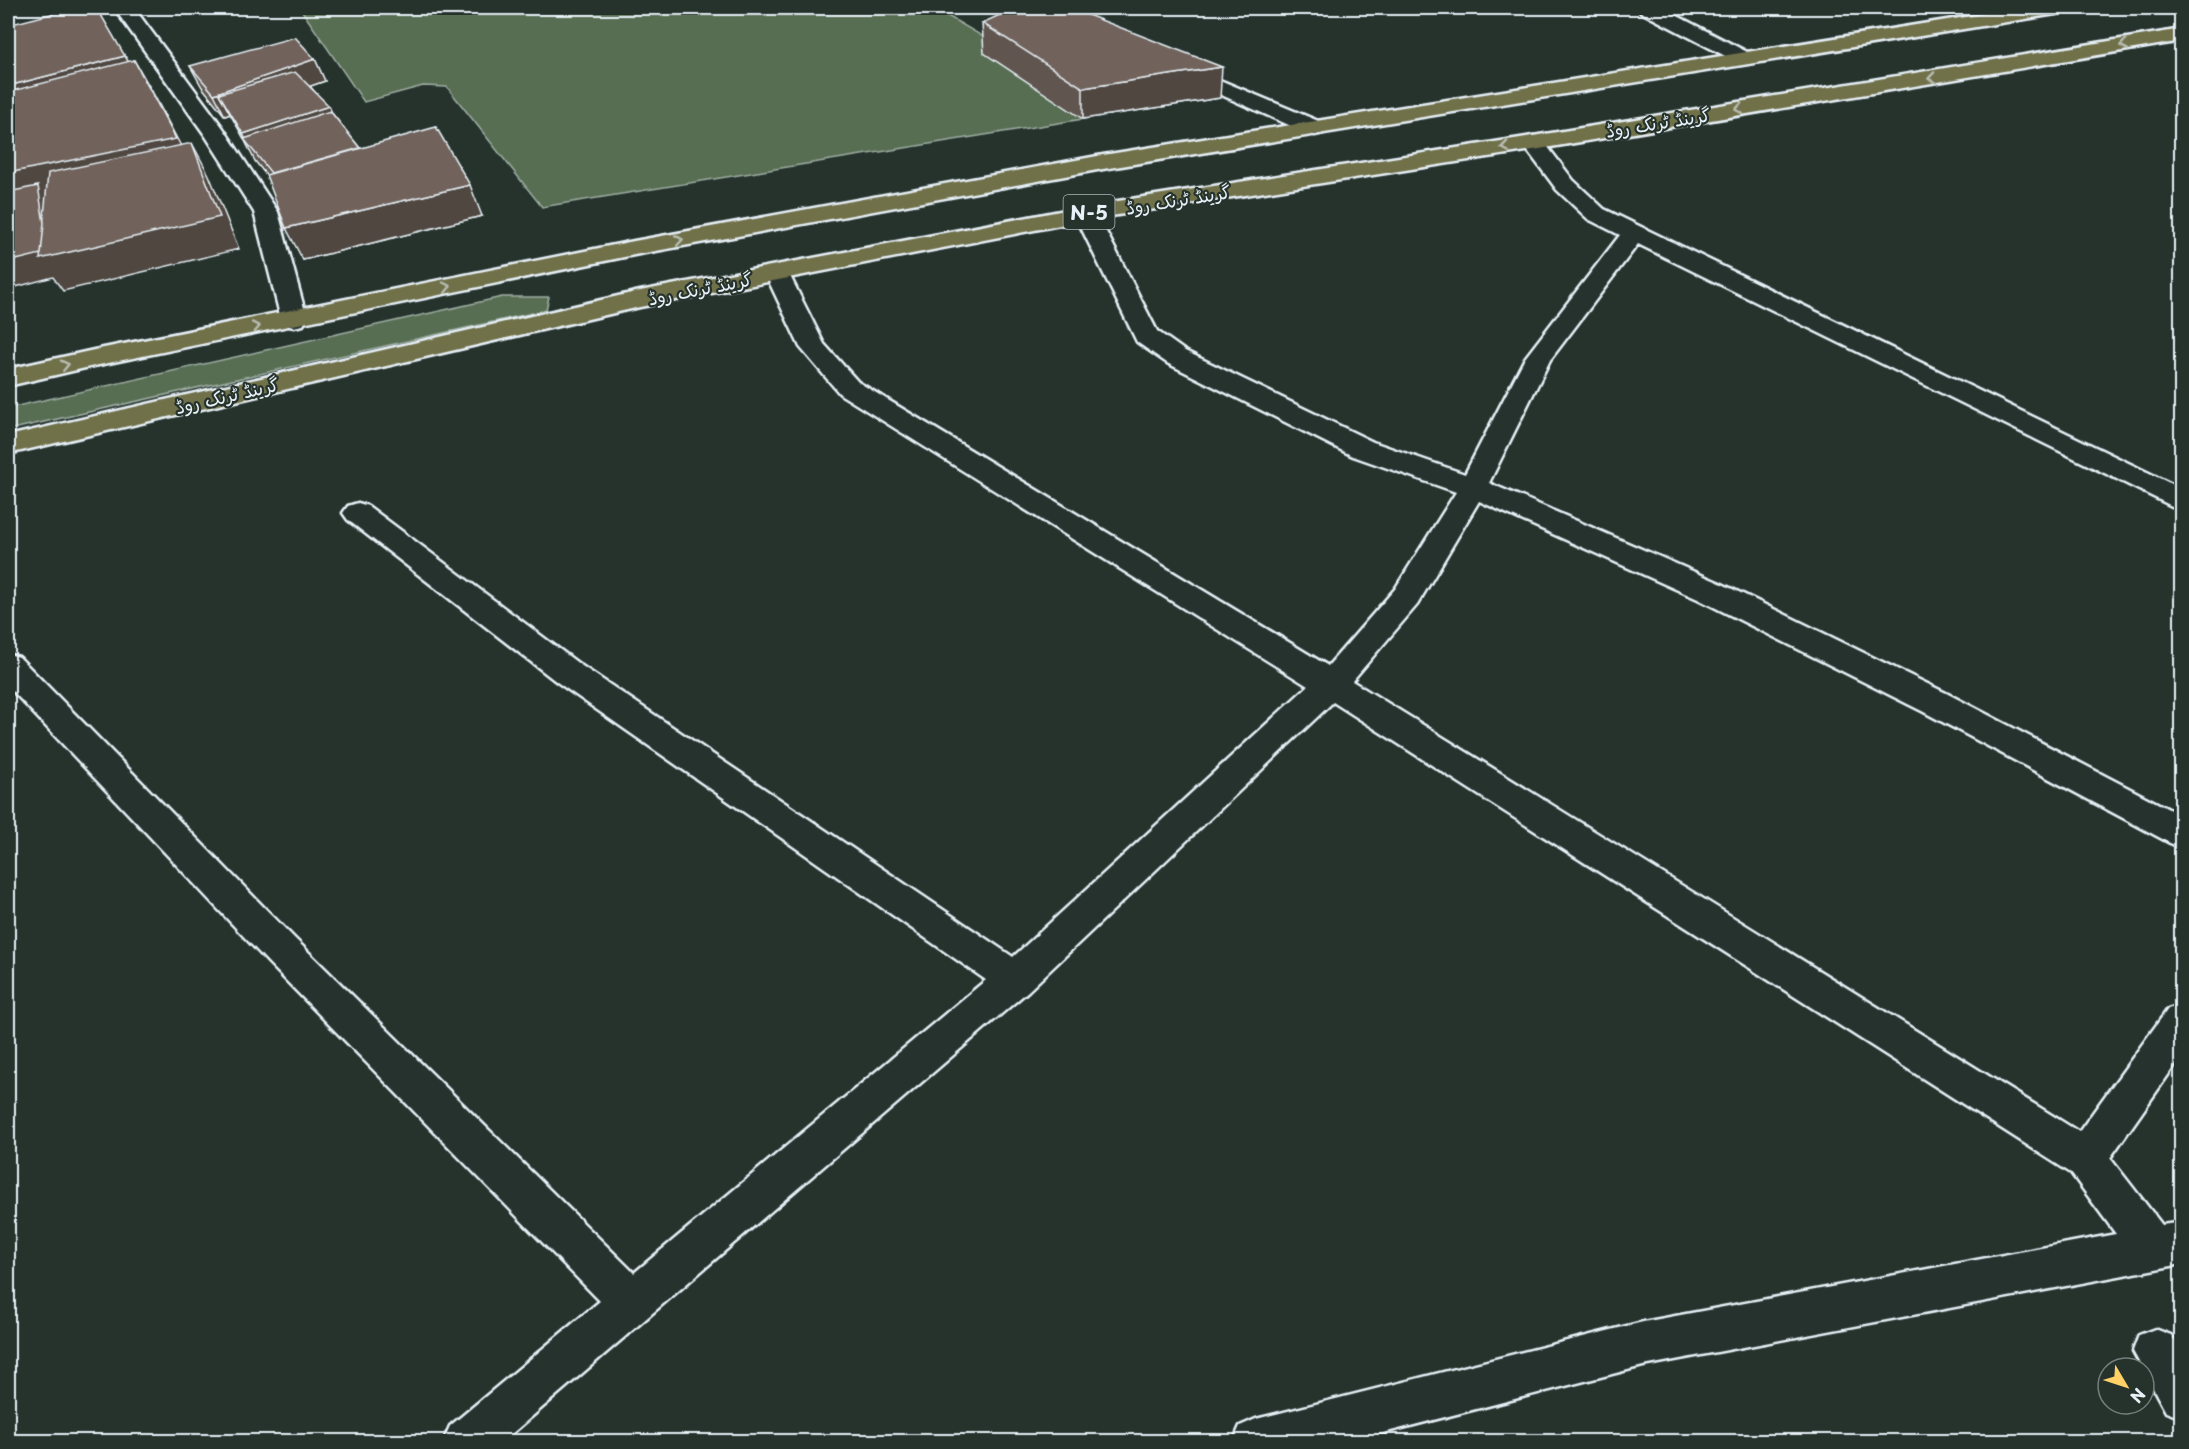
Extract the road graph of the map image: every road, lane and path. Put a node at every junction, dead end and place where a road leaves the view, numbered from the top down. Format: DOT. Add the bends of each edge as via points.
graph roads {
  1 [pos="1648,8"];
  2 [pos="2042,8"];
  3 [pos="129,15"];
  4 [pos="111,28"];
  5 [pos="2181,35"];
  6 [pos="1744,58"];
  7 [pos="1156,59"];
  8 [pos="1315,128"];
  9 [pos="1533,143"];
  10 [pos="1086,213"];
  11 [pos="1633,234"];
  12 [pos="777,273"];
  13 [pos="637,274"];
  14 [pos="294,319"];
  15 [pos="8,378"];
  16 [pos="8,445"];
  17 [pos="1473,487"];
  18 [pos="2181,501"];
  19 [pos="358,513"];
  20 [pos="8,666"];
  21 [pos="1331,684"];
  22 [pos="2181,833"];
  23 [pos="1015,979"];
  24 [pos="2181,1022"];
  25 [pos="2085,1159"];
  26 [pos="2168,1246"];
  27 [pos="632,1302"];
  28 [pos="2155,1351"];
  29 [pos="2181,1396"];
  30 [pos="466,1442"];
  31 [pos="1256,1442"];
  1 -- 6 [label="street"];
  2 -- 6 [label="highway, گرینڈ ٹرنک روڈ / N-5"];
  3 -- 4 [label="street"];
  3 -- 14 [label="street" via="215,133 266,212"];
  5 -- 9 [label="highway, گرینڈ ٹرنک روڈ / N-5, one-way"];
  6 -- 8 [label="highway, گرینڈ ٹرنک روڈ / N-5"];
  7 -- 8 [label="street"];
  13 -- 8 [label="highway, گرینڈ ٹرنک روڈ / N-5, one-way" via="1104,162"];
  9 -- 10 [label="highway, گرینڈ ٹرنک روڈ / N-5, one-way"];
  9 -- 11 [label="street" via="1566,185 1596,214"];
  10 -- 12 [label="highway, گرینڈ ٹرنک روڈ / N-5"];
  10 -- 17 [label="street" via="1146,336 1176,357 1363,449"];
  11 -- 17 [label="street" via="1538,358"];
  11 -- 18 [label="street"];
  12 -- 13 [label="highway, گرینڈ ٹرنک روڈ / N-5"];
  12 -- 21 [label="street" via="813,347 849,388"];
  14 -- 13 [label="highway, گرینڈ ٹرنک روڈ / N-5, one-way"];
  13 -- 16 [label="highway, گرینڈ ٹرنک روڈ / N-5"];
  15 -- 14 [label="highway, گرینڈ ٹرنک روڈ / N-5, one-way"];
  17 -- 21 [label="street" via="1406,597"];
  17 -- 22 [label="street" via="1710,591 1934,702"];
  19 -- 23 [label="street" via="568,673"];
  20 -- 27 [label="street" via="281,950"];
  21 -- 23 [label="street"];
  21 -- 25 [label="street"];
  23 -- 27 [label="street"];
  24 -- 25 [label="street"];
  25 -- 26 [label="street"];
  26 -- 31 [label="street" via="1643,1344"];
  27 -- 30 [label="street"];
  28 -- 29 [label="street"];
}
